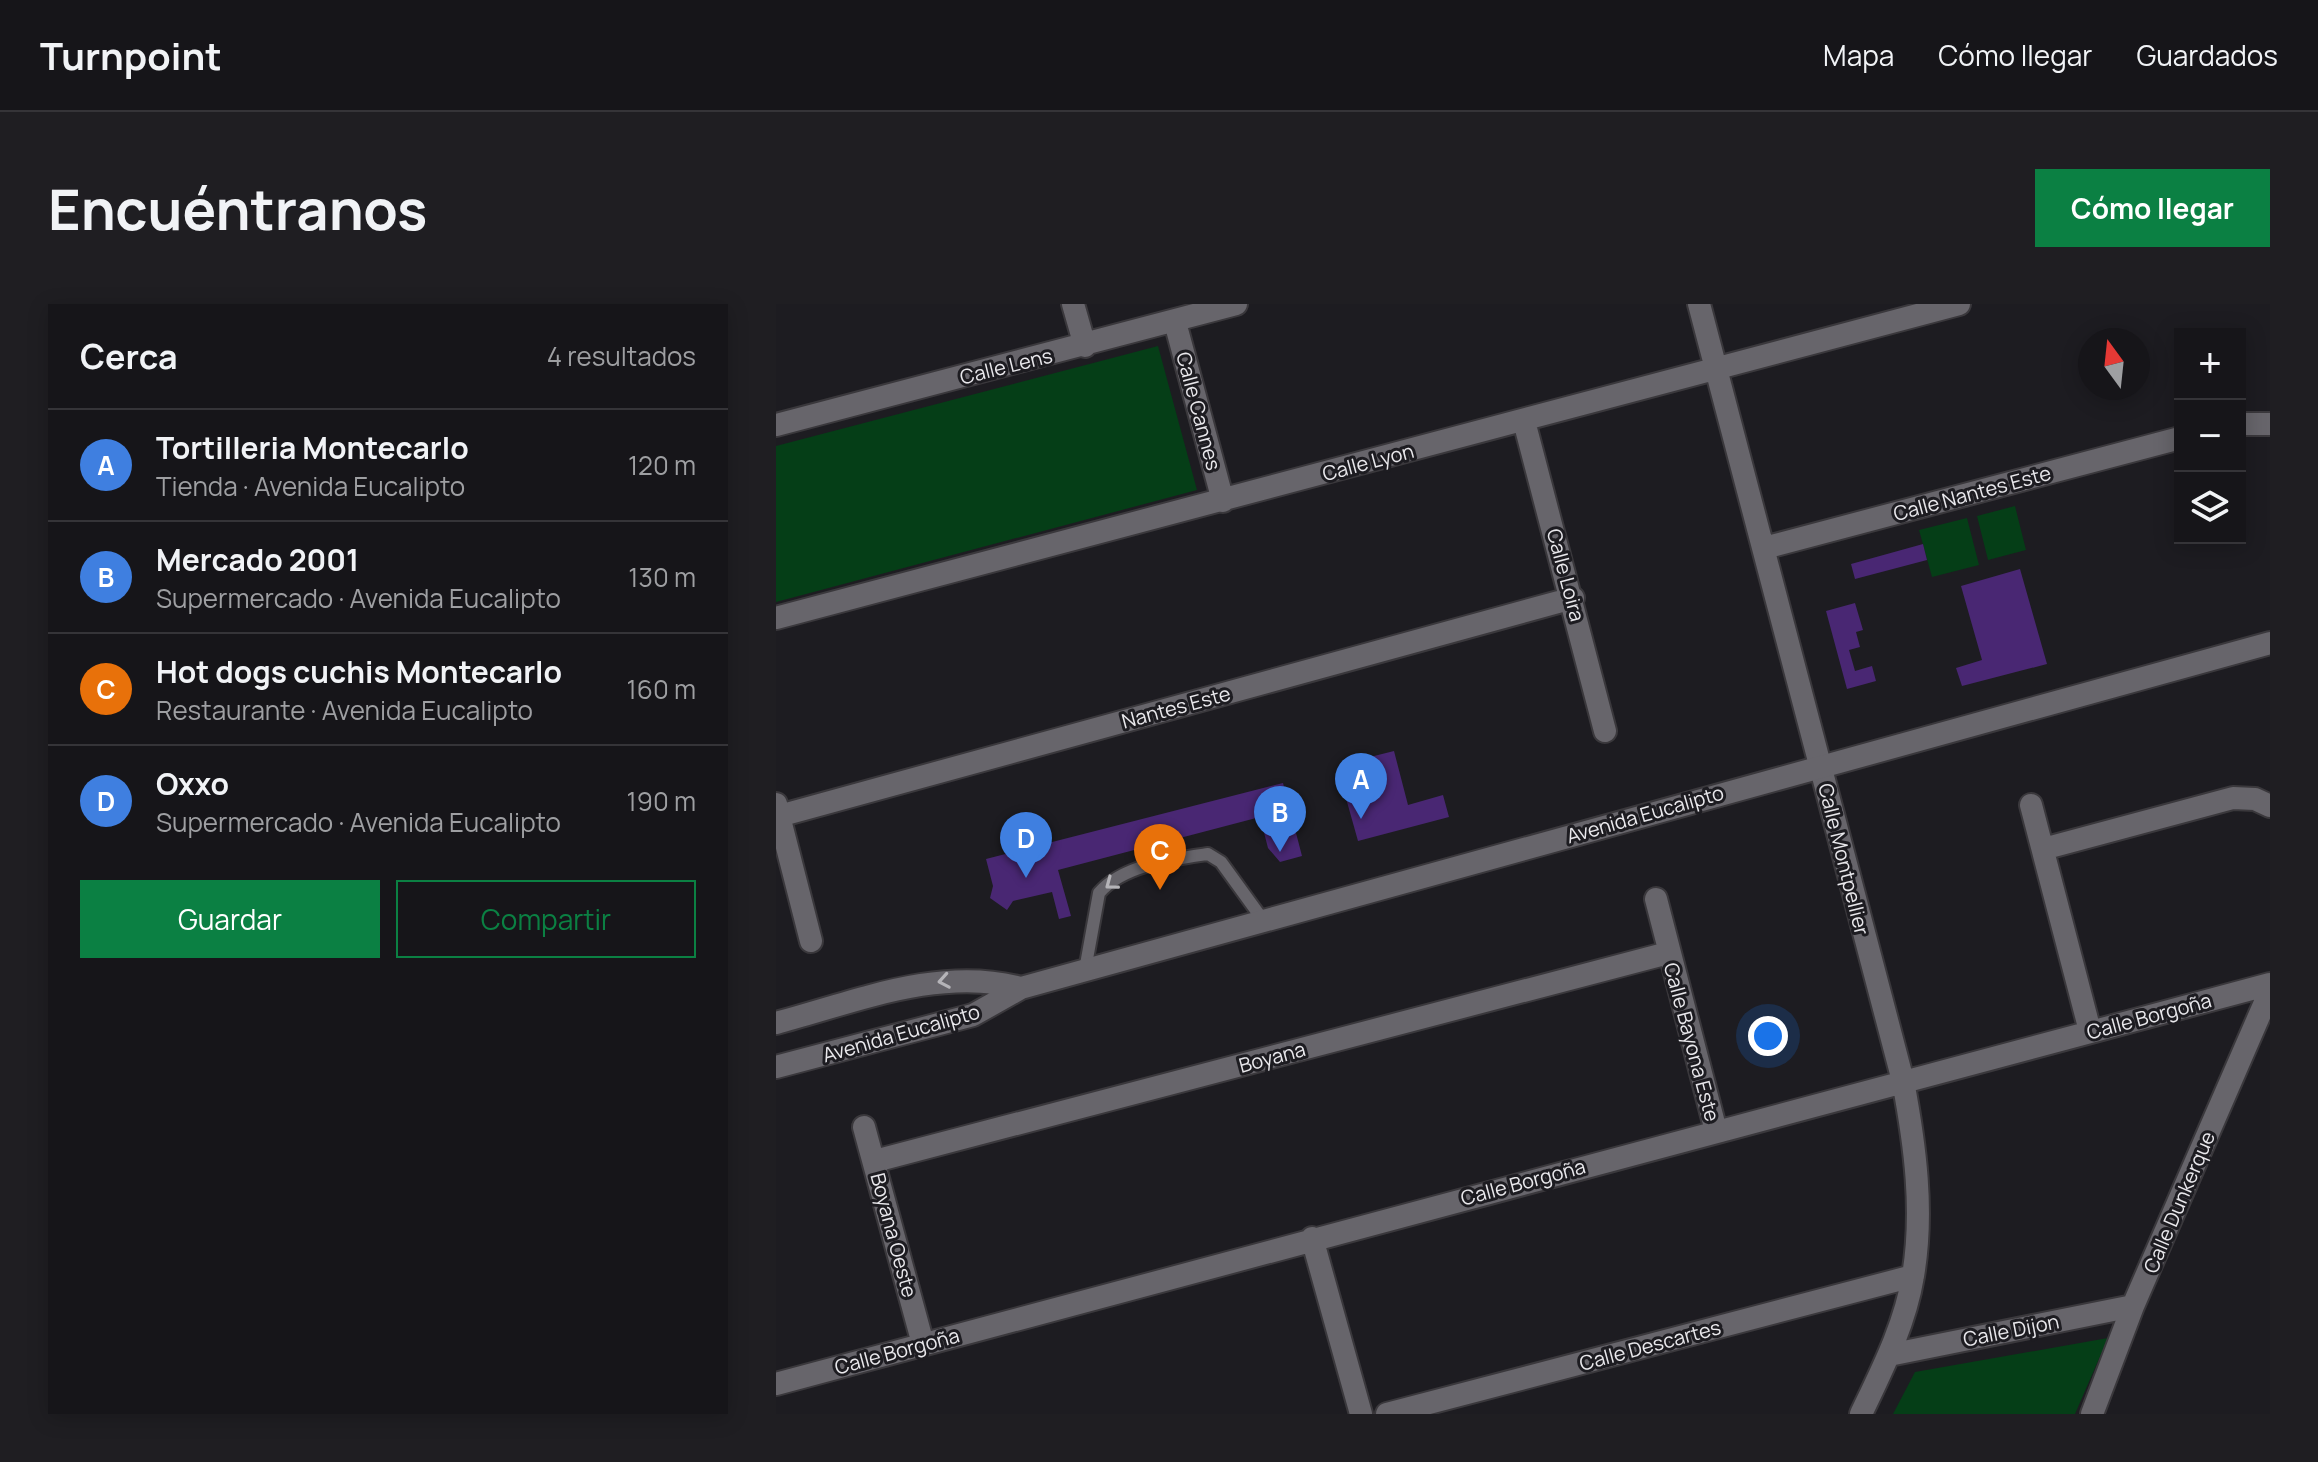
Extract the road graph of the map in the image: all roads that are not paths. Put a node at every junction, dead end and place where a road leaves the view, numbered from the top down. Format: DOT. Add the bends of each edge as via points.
graph roads {
  1 [pos="1073,304"];
  2 [pos="1236,304"];
  3 [pos="1699,304"];
  4 [pos="1959,304"];
  5 [pos="1175,322"];
  6 [pos="1085,346"];
  7 [pos="1716,368"];
  8 [pos="1524,421"];
  9 [pos="2246,424"];
  10 [pos="2270,424"];
  11 [pos="776,425"];
  12 [pos="2174,440"];
  13 [pos="1223,501"];
  14 [pos="1764,548"];
  15 [pos="1573,598"];
  16 [pos="776,618"];
  17 [pos="2270,643"];
  18 [pos="1605,731"];
  19 [pos="1821,765"];
  20 [pos="2031,805"];
  21 [pos="2270,806"];
  22 [pos="778,810"];
  23 [pos="2043,849"];
  24 [pos="1656,899"];
  25 [pos="1263,920"];
  26 [pos="811,941"];
  27 [pos="1668,953"];
  28 [pos="1085,970"];
  29 [pos="2270,984"];
  30 [pos="1021,988"];
  31 [pos="2270,991"];
  32 [pos="776,1023"];
  33 [pos="2090,1031"];
  34 [pos="776,1067"];
  35 [pos="1903,1081"];
  36 [pos="864,1127"];
  37 [pos="1716,1131"];
  38 [pos="875,1161"];
  39 [pos="1312,1238"];
  40 [pos="1913,1276"];
  41 [pos="2133,1306"];
  42 [pos="923,1344"];
  43 [pos="1889,1355"];
  44 [pos="776,1384"];
  45 [pos="1361,1414"];
  46 [pos="1387,1414"];
  47 [pos="1861,1414"];
  48 [pos="2092,1414"];
  1 -- 6 [label="street"];
  2 -- 5 [label="street, Calle Lens"];
  3 -- 7 [label="street, Calle Montpellier"];
  4 -- 7 [label="street, Calle Lyon"];
  5 -- 6 [label="street, Calle Lens"];
  5 -- 13 [label="street, Calle Cannes"];
  6 -- 11 [label="street, Calle Lens"];
  7 -- 8 [label="street, Calle Lyon"];
  7 -- 14 [label="street, Calle Montpellier"];
  8 -- 13 [label="street, Calle Lyon"];
  8 -- 15 [label="street, Calle Loira"];
  9 -- 10 [label="street"];
  12 -- 14 [label="street, Calle Nantes Este"];
  13 -- 16 [label="street, Calle Lyon"];
  14 -- 19 [label="street, Calle Montpellier"];
  15 -- 18 [label="street, Calle Loira"];
  15 -- 22 [label="street, Nantes Este"];
  17 -- 19 [label="street, Avenida Eucalipto"];
  19 -- 25 [label="street, Avenida Eucalipto"];
  19 -- 35 [label="street, Calle Montpellier"];
  20 -- 23 [label="street"];
  21 -- 23 [label="street" via="2233,798"];
  22 -- 26 [label="street"];
  23 -- 33 [label="street"];
  24 -- 27 [label="street, Calle Bayona Este"];
  25 -- 28 [label="street, Avenida Eucalipto"];
  25 -- 28 [label="lane, one-way" via="1221,862 1208,854 1146,867 1107,884 1099,893"];
  27 -- 37 [label="street, Calle Bayona Este"];
  27 -- 38 [label="street, Boyana"];
  28 -- 30 [label="street, Avenida Eucalipto"];
  29 -- 33 [label="street, Calle Borgoña"];
  30 -- 32 [label="street, Avenida Eucalipto, one-way" via="956,978"];
  30 -- 34 [label="street, Avenida Eucalipto" via="973,1015"];
  31 -- 41 [label="street, Calle Dunkerque"];
  33 -- 35 [label="street, Calle Borgoña"];
  35 -- 37 [label="street, Calle Borgoña"];
  35 -- 40 [label="street, Calle Montpellier" via="1915,1144 1918,1200"];
  36 -- 38 [label="street, Boyana Oeste"];
  37 -- 39 [label="street, Calle Borgoña"];
  38 -- 42 [label="street, Boyana Oeste"];
  39 -- 42 [label="street, Calle Borgoña"];
  39 -- 45 [label="street"];
  40 -- 43 [label="street, Calle Montpellier"];
  40 -- 46 [label="street, Calle Descartes"];
  41 -- 43 [label="street, Calle Dijon"];
  41 -- 48 [label="street, Calle Dunkerque"];
  42 -- 44 [label="street, Calle Borgoña"];
  43 -- 47 [label="street, Calle Montpellier"];
}
